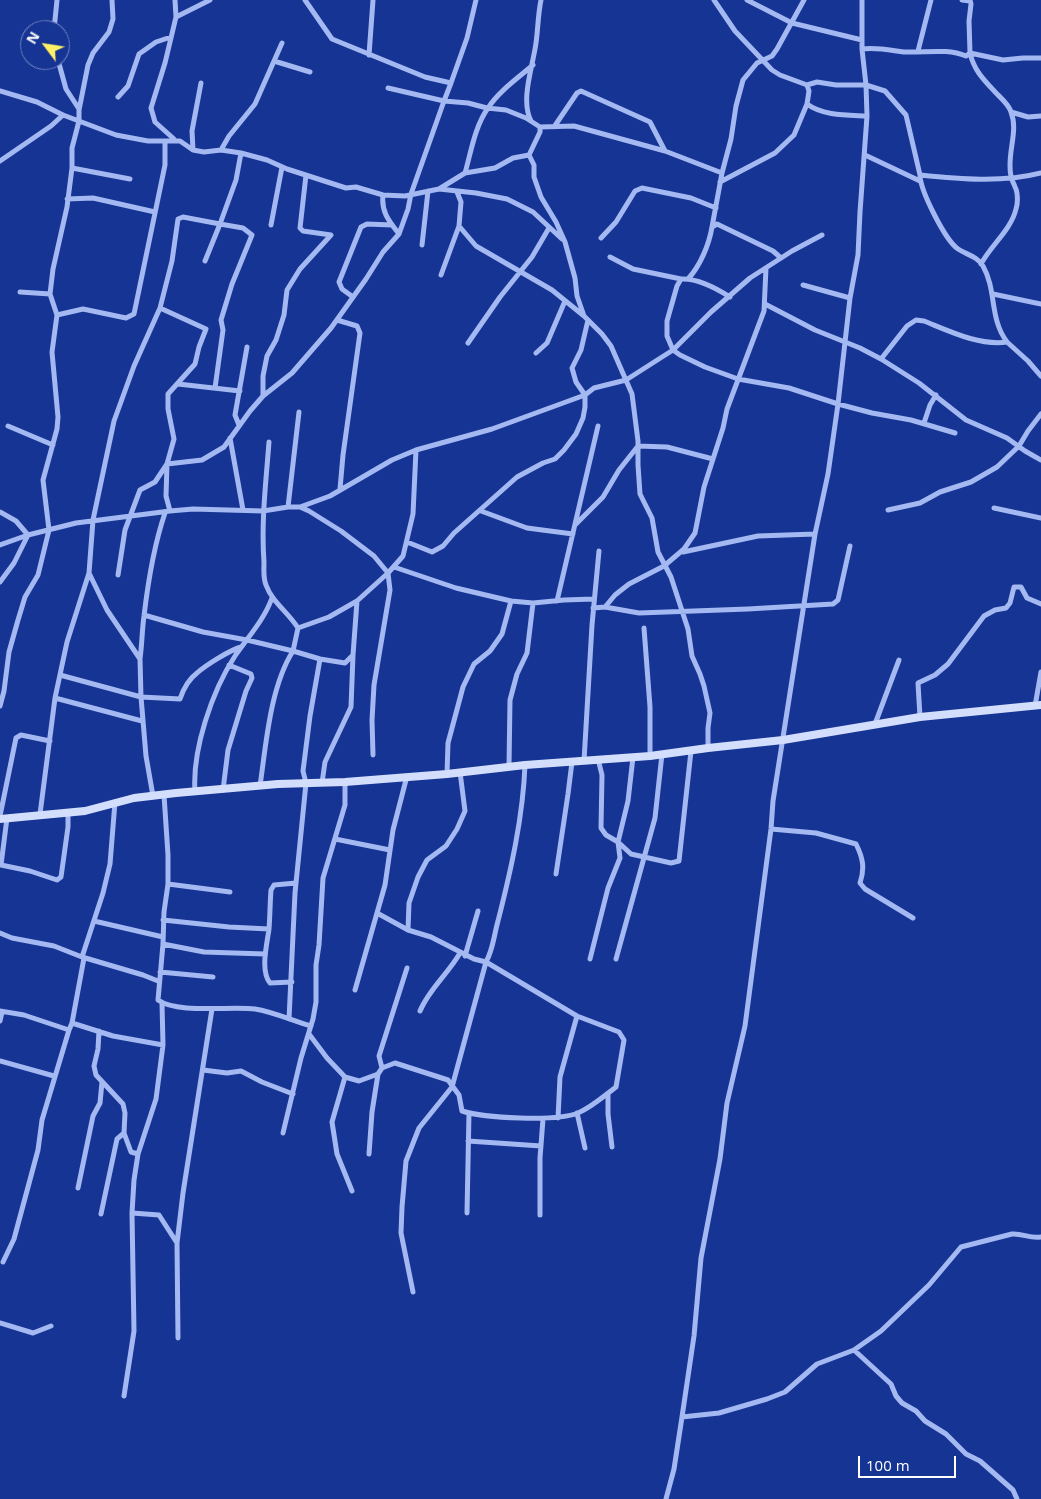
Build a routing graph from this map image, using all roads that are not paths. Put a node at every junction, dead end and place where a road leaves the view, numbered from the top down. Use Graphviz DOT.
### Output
graph roads {
  1 [pos="57,0"];
  2 [pos="112,0"];
  3 [pos="175,0"];
  4 [pos="210,0"];
  5 [pos="305,0"];
  6 [pos="373,0"];
  7 [pos="476,0"];
  8 [pos="541,0"];
  9 [pos="714,0"];
  10 [pos="747,0"];
  11 [pos="804,0"];
  12 [pos="862,0"];
  13 [pos="931,0"];
  14 [pos="962,0"];
  15 [pos="970,0"];
  16 [pos="176,17"];
  17 [pos="55,20"];
  18 [pos="792,23"];
  19 [pos="171,37"];
  20 [pos="862,40"];
  21 [pos="282,42"];
  22 [pos="862,49"];
  23 [pos="918,51"];
  24 [pos="970,53"];
  25 [pos="369,55"];
  26 [pos="1041,58"];
  27 [pos="763,61"];
  28 [pos="274,62"];
  29 [pos="532,65"];
  30 [pos="61,70"];
  31 [pos="310,72"];
  32 [pos="202,83"];
  33 [pos="451,83"];
  34 [pos="807,85"];
  35 [pos="866,85"];
  36 [pos="388,88"];
  37 [pos="0,91"];
  38 [pos="118,97"];
  39 [pos="444,101"];
  40 [pos="807,104"];
  41 [pos="487,108"];
  42 [pos="79,110"];
  43 [pos="1011,112"];
  44 [pos="63,115"];
  45 [pos="867,116"];
  46 [pos="1041,116"];
  47 [pos="79,121"];
  48 [pos="531,121"];
  49 [pos="540,127"];
  50 [pos="554,127"];
  51 [pos="174,140"];
  52 [pos="165,141"];
  53 [pos="193,150"];
  54 [pos="221,150"];
  55 [pos="665,151"];
  56 [pos="241,153"];
  57 [pos="529,154"];
  58 [pos="865,155"];
  59 [pos="0,160"];
  60 [pos="282,167"];
  61 [pos="72,168"];
  62 [pos="465,173"];
  63 [pos="722,173"];
  64 [pos="1041,173"];
  65 [pos="306,175"];
  66 [pos="920,175"];
  67 [pos="1011,178"];
  68 [pos="130,180"];
  69 [pos="920,181"];
  70 [pos="720,182"];
  71 [pos="439,189"];
  72 [pos="428,191"];
  73 [pos="457,192"];
  74 [pos="411,194"];
  75 [pos="383,195"];
  76 [pos="67,200"];
  77 [pos="716,208"];
  78 [pos="155,212"];
  79 [pos="220,224"];
  80 [pos="270,225"];
  81 [pos="392,225"];
  82 [pos="459,226"];
  83 [pos="712,227"];
  84 [pos="550,228"];
  85 [pos="399,234"];
  86 [pos="822,235"];
  87 [pos="602,238"];
  88 [pos="565,242"];
  89 [pos="422,245"];
  90 [pos="610,257"];
  91 [pos="781,258"];
  92 [pos="205,261"];
  93 [pos="981,264"];
  94 [pos="766,268"];
  95 [pos="520,271"];
  96 [pos="441,275"];
  97 [pos="682,279"];
  98 [pos="688,279"];
  99 [pos="803,285"];
  100 [pos="20,292"];
  101 [pos="50,294"];
  102 [pos="993,294"];
  103 [pos="353,297"];
  104 [pos="730,297"];
  105 [pos="850,298"];
  106 [pos="565,301"];
  107 [pos="765,304"];
  108 [pos="1041,304"];
  109 [pos="160,308"];
  110 [pos="57,315"];
  111 [pos="586,318"];
  112 [pos="337,320"];
  113 [pos="1007,342"];
  114 [pos="468,343"];
  115 [pos="844,343"];
  116 [pos="247,347"];
  117 [pos="673,350"];
  118 [pos="536,353"];
  119 [pos="881,359"];
  120 [pos="1041,376"];
  121 [pos="738,379"];
  122 [pos="626,380"];
  123 [pos="178,384"];
  124 [pos="215,388"];
  125 [pos="240,391"];
  126 [pos="584,395"];
  127 [pos="936,395"];
  128 [pos="263,396"];
  129 [pos="838,404"];
  130 [pos="299,412"];
  131 [pos="1041,414"];
  132 [pos="924,423"];
  133 [pos="239,425"];
  134 [pos="8,426"];
  135 [pos="598,426"];
  136 [pos="955,433"];
  137 [pos="230,438"];
  138 [pos="269,442"];
  139 [pos="53,445"];
  140 [pos="638,446"];
  141 [pos="1019,446"];
  142 [pos="416,450"];
  143 [pos="713,459"];
  144 [pos="1041,460"];
  145 [pos="167,464"];
  146 [pos="340,489"];
  147 [pos="288,507"];
  148 [pos="300,507"];
  149 [pos="994,508"];
  150 [pos="243,510"];
  151 [pos="888,510"];
  152 [pos="263,511"];
  153 [pos="481,511"];
  154 [pos="0,512"];
  155 [pos="167,512"];
  156 [pos="131,516"];
  157 [pos="1041,518"];
  158 [pos="93,520"];
  159 [pos="575,525"];
  160 [pos="49,530"];
  161 [pos="573,534"];
  162 [pos="815,534"];
  163 [pos="28,535"];
  164 [pos="407,542"];
  165 [pos="0,544"];
  166 [pos="850,546"];
  167 [pos="599,551"];
  168 [pos="680,552"];
  169 [pos="664,566"];
  170 [pos="394,567"];
  171 [pos="89,573"];
  172 [pos="388,573"];
  173 [pos="118,575"];
  174 [pos="0,582"];
  175 [pos="272,598"];
  176 [pos="594,600"];
  177 [pos="357,601"];
  178 [pos="511,601"];
  179 [pos="556,601"];
  180 [pos="533,603"];
  181 [pos="1041,604"];
  182 [pos="805,605"];
  183 [pos="605,607"];
  184 [pos="593,608"];
  185 [pos="681,612"];
  186 [pos="144,615"];
  187 [pos="298,628"];
  188 [pos="644,628"];
  189 [pos="247,640"];
  190 [pos="240,648"];
  191 [pos="293,651"];
  192 [pos="353,655"];
  193 [pos="140,659"];
  194 [pos="320,659"];
  195 [pos="899,660"];
  196 [pos="229,665"];
  197 [pos="1041,672"];
  198 [pos="60,675"];
  199 [pos="141,697"];
  200 [pos="55,698"];
  201 [pos="1038,705"];
  202 [pos="0,706"];
  203 [pos="920,717"];
  204 [pos="142,721"];
  205 [pos="875,724"];
  206 [pos="783,740"];
  207 [pos="50,741"];
  208 [pos="708,748"];
  209 [pos="691,751"];
  210 [pos="373,754"];
  211 [pos="662,754"];
  212 [pos="650,756"];
  213 [pos="633,757"];
  214 [pos="598,759"];
  215 [pos="584,761"];
  216 [pos="572,762"];
  217 [pos="525,765"];
  218 [pos="509,766"];
  219 [pos="460,772"];
  220 [pos="447,774"];
  221 [pos="407,776"];
  222 [pos="344,782"];
  223 [pos="322,783"];
  224 [pos="306,784"];
  225 [pos="260,786"];
  226 [pos="224,790"];
  227 [pos="195,792"];
  228 [pos="164,795"];
  229 [pos="153,796"];
  230 [pos="115,802"];
  231 [pos="68,813"];
  232 [pos="40,814"];
  233 [pos="2,818"];
  234 [pos="771,829"];
  235 [pos="336,839"];
  236 [pos="618,842"];
  237 [pos="390,850"];
  238 [pos="643,857"];
  239 [pos="1,865"];
  240 [pos="0,873"];
  241 [pos="556,874"];
  242 [pos="296,883"];
  243 [pos="168,884"];
  244 [pos="230,892"];
  245 [pos="478,911"];
  246 [pos="377,913"];
  247 [pos="914,918"];
  248 [pos="164,920"];
  249 [pos="94,921"];
  250 [pos="269,929"];
  251 [pos="408,930"];
  252 [pos="0,933"];
  253 [pos="163,937"];
  254 [pos="163,944"];
  255 [pos="265,954"];
  256 [pos="462,954"];
  257 [pos="83,958"];
  258 [pos="590,959"];
  259 [pos="616,959"];
  260 [pos="486,962"];
  261 [pos="408,968"];
  262 [pos="160,972"];
  263 [pos="213,977"];
  264 [pos="158,981"];
  265 [pos="292,982"];
  266 [pos="355,990"];
  267 [pos="162,1003"];
  268 [pos="212,1009"];
  269 [pos="1,1011"];
  270 [pos="420,1011"];
  271 [pos="577,1016"];
  272 [pos="289,1020"];
  273 [pos="0,1021"];
  274 [pos="72,1023"];
  275 [pos="311,1026"];
  276 [pos="69,1030"];
  277 [pos="99,1031"];
  278 [pos="309,1034"];
  279 [pos="163,1044"];
  280 [pos="0,1061"];
  281 [pos="382,1068"];
  282 [pos="203,1070"];
  283 [pos="378,1074"];
  284 [pos="54,1076"];
  285 [pos="345,1077"];
  286 [pos="102,1082"];
  287 [pos="452,1086"];
  288 [pos="608,1093"];
  289 [pos="293,1094"];
  290 [pos="469,1113"];
  291 [pos="577,1113"];
  292 [pos="543,1118"];
  293 [pos="558,1118"];
  294 [pos="283,1132"];
  295 [pos="124,1133"];
  296 [pos="468,1142"];
  297 [pos="541,1146"];
  298 [pos="612,1147"];
  299 [pos="585,1148"];
  300 [pos="138,1154"];
  301 [pos="369,1154"];
  302 [pos="78,1188"];
  303 [pos="352,1191"];
  304 [pos="466,1212"];
  305 [pos="132,1213"];
  306 [pos="101,1214"];
  307 [pos="540,1215"];
  308 [pos="1041,1237"];
  309 [pos="177,1244"];
  310 [pos="3,1262"];
  311 [pos="413,1292"];
  312 [pos="0,1322"];
  313 [pos="51,1326"];
  314 [pos="178,1338"];
  315 [pos="854,1350"];
  316 [pos="124,1396"];
  317 [pos="682,1417"];
  318 [pos="666,1499"];
  319 [pos="1017,1499"];
  1 -- 17 [label="street"];
  2 -- 42 [label="street"];
  3 -- 16 [label="street"];
  4 -- 16 [label="street"];
  5 -- 25 [label="street"];
  6 -- 25 [label="street"];
  7 -- 33 [label="street"];
  8 -- 29 [label="street"];
  9 -- 27 [label="street"];
  10 -- 18 [label="street"];
  11 -- 18 [label="street"];
  12 -- 20 [label="street"];
  13 -- 23 [label="street"];
  14 -- 15 [label="street"];
  15 -- 24 [label="street"];
  16 -- 19 [label="street"];
  18 -- 20 [label="street"];
  18 -- 27 [label="street"];
  19 -- 38 [label="street"];
  19 -- 51 [label="street"];
  20 -- 22 [label="street"];
  21 -- 28 [label="street"];
  22 -- 23 [label="street"];
  22 -- 35 [label="street"];
  23 -- 24 [label="street"];
  24 -- 26 [label="street"];
  24 -- 43 [label="street"];
  25 -- 33 [label="street"];
  27 -- 34 [label="street"];
  27 -- 63 [label="street"];
  28 -- 31 [label="street"];
  28 -- 54 [label="street"];
  29 -- 41 [label="street"];
  29 -- 48 [label="street"];
  30 -- 42 [label="street"];
  32 -- 53 [label="street"];
  33 -- 39 [label="street"];
  34 -- 35 [label="street"];
  34 -- 40 [label="street"];
  35 -- 45 [label="street"];
  35 -- 66 [label="street"];
  36 -- 39 [label="street"];
  37 -- 44 [label="street"];
  39 -- 41 [label="street"];
  39 -- 74 [label="street"];
  40 -- 45 [label="street"];
  40 -- 70 [label="street"];
  41 -- 48 [label="street"];
  41 -- 62 [label="street"];
  42 -- 47 [label="street"];
  43 -- 46 [label="street"];
  43 -- 67 [label="street"];
  44 -- 47 [label="street"];
  44 -- 59 [label="street"];
  45 -- 58 [label="street"];
  47 -- 52 [label="street"];
  47 -- 61 [label="street"];
  48 -- 49 [label="street"];
  49 -- 50 [label="street"];
  49 -- 57 [label="street"];
  50 -- 55 [label="street"];
  50 -- 55 [label="street"];
  51 -- 52 [label="street"];
  51 -- 53 [label="street"];
  52 -- 78 [label="street"];
  53 -- 54 [label="street"];
  54 -- 56 [label="street"];
  55 -- 63 [label="street"];
  56 -- 60 [label="street"];
  56 -- 79 [label="street"];
  57 -- 62 [label="street"];
  57 -- 88 [label="street"];
  58 -- 69 [label="street"];
  58 -- 105 [label="street"];
  60 -- 65 [label="street"];
  60 -- 80 [label="street"];
  61 -- 68 [label="street"];
  61 -- 76 [label="street"];
  62 -- 71 [label="street"];
  63 -- 70 [label="street"];
  64 -- 67 [label="street"];
  65 -- 75 [label="street"];
  65 -- 128 [label="street"];
  66 -- 67 [label="street"];
  66 -- 69 [label="street"];
  67 -- 93 [label="street"];
  69 -- 93 [label="street"];
  70 -- 77 [label="street"];
  71 -- 72 [label="street"];
  71 -- 73 [label="street"];
  72 -- 74 [label="street"];
  72 -- 89 [label="street"];
  73 -- 82 [label="street"];
  73 -- 84 [label="street"];
  74 -- 75 [label="street"];
  74 -- 85 [label="street"];
  75 -- 81 [label="street"];
  76 -- 78 [label="street"];
  76 -- 101 [label="street"];
  77 -- 83 [label="street"];
  77 -- 87 [label="street"];
  78 -- 110 [label="street"];
  79 -- 92 [label="street"];
  79 -- 109 [label="street"];
  79 -- 124 [label="street"];
  81 -- 85 [label="street"];
  81 -- 103 [label="street"];
  82 -- 95 [label="street"];
  82 -- 96 [label="street"];
  83 -- 91 [label="street"];
  83 -- 98 [label="street"];
  84 -- 88 [label="street"];
  84 -- 95 [label="street"];
  85 -- 103 [label="street"];
  86 -- 91 [label="street"];
  88 -- 111 [label="street"];
  90 -- 97 [label="street"];
  91 -- 94 [label="street"];
  93 -- 102 [label="street"];
  94 -- 104 [label="street"];
  94 -- 107 [label="street"];
  95 -- 106 [label="street"];
  95 -- 114 [label="street"];
  97 -- 98 [label="street"];
  97 -- 117 [label="street"];
  98 -- 104 [label="street"];
  99 -- 105 [label="street"];
  100 -- 101 [label="street"];
  101 -- 110 [label="street"];
  102 -- 108 [label="street"];
  102 -- 113 [label="street"];
  103 -- 112 [label="street"];
  104 -- 117 [label="street"];
  105 -- 115 [label="street"];
  106 -- 111 [label="street"];
  106 -- 118 [label="street"];
  107 -- 115 [label="street"];
  107 -- 121 [label="street"];
  109 -- 123 [label="street"];
  109 -- 158 [label="street"];
  110 -- 139 [label="street"];
  111 -- 122 [label="street"];
  111 -- 126 [label="street"];
  112 -- 128 [label="street"];
  112 -- 146 [label="street"];
  113 -- 119 [label="street"];
  113 -- 120 [label="street"];
  115 -- 119 [label="street"];
  115 -- 129 [label="street"];
  116 -- 125 [label="street"];
  117 -- 121 [label="street"];
  117 -- 122 [label="street"];
  119 -- 127 [label="street"];
  121 -- 129 [label="street"];
  121 -- 143 [label="street"];
  122 -- 126 [label="street"];
  122 -- 140 [label="street"];
  123 -- 124 [label="street"];
  123 -- 145 [label="street"];
  124 -- 125 [label="street"];
  125 -- 133 [label="street"];
  126 -- 142 [label="street"];
  126 -- 153 [label="street"];
  127 -- 132 [label="street"];
  127 -- 141 [label="street"];
  128 -- 133 [label="street"];
  129 -- 132 [label="street"];
  129 -- 162 [label="street"];
  130 -- 147 [label="street"];
  131 -- 141 [label="street"];
  132 -- 136 [label="street"];
  133 -- 137 [label="street"];
  134 -- 139 [label="street"];
  135 -- 159 [label="street"];
  137 -- 145 [label="street"];
  137 -- 150 [label="street"];
  138 -- 152 [label="street"];
  139 -- 160 [label="street"];
  140 -- 143 [label="street"];
  140 -- 159 [label="street"];
  140 -- 169 [label="street"];
  141 -- 144 [label="street"];
  141 -- 151 [label="street"];
  142 -- 146 [label="street"];
  142 -- 164 [label="street"];
  143 -- 168 [label="street"];
  145 -- 155 [label="street"];
  145 -- 156 [label="street"];
  146 -- 148 [label="street"];
  147 -- 148 [label="street"];
  147 -- 152 [label="street"];
  148 -- 172 [label="street"];
  149 -- 157 [label="street"];
  150 -- 152 [label="street"];
  150 -- 155 [label="street"];
  152 -- 175 [label="street"];
  153 -- 161 [label="street"];
  153 -- 164 [label="street"];
  154 -- 163 [label="street"];
  155 -- 156 [label="street"];
  155 -- 186 [label="street"];
  156 -- 158 [label="street"];
  156 -- 173 [label="street"];
  158 -- 160 [label="street"];
  158 -- 171 [label="street"];
  159 -- 161 [label="street"];
  160 -- 163 [label="street"];
  160 -- 202 [label="street"];
  161 -- 179 [label="street"];
  162 -- 168 [label="street"];
  162 -- 182 [label="street"];
  163 -- 165 [label="street"];
  163 -- 174 [label="street"];
  164 -- 170 [label="street"];
  166 -- 182 [label="street"];
  167 -- 176 [label="street"];
  168 -- 169 [label="street"];
  169 -- 183 [label="street"];
  169 -- 185 [label="street"];
  170 -- 172 [label="street"];
  170 -- 178 [label="street"];
  171 -- 193 [label="street"];
  171 -- 198 [label="street"];
  172 -- 177 [label="street"];
  172 -- 210 [label="street"];
  175 -- 187 [label="street"];
  175 -- 189 [label="street"];
  176 -- 179 [label="street"];
  176 -- 184 [label="street"];
  177 -- 187 [label="street"];
  177 -- 192 [label="street"];
  178 -- 180 [label="street"];
  178 -- 220 [label="street"];
  179 -- 180 [label="street"];
  180 -- 218 [label="street"];
  181 -- 203 [label="street"];
  182 -- 185 [label="street"];
  182 -- 206 [label="street"];
  183 -- 184 [label="street"];
  183 -- 185 [label="street"];
  184 -- 215 [label="street"];
  185 -- 208 [label="street"];
  186 -- 189 [label="street"];
  186 -- 193 [label="street"];
  187 -- 191 [label="street"];
  188 -- 212 [label="street"];
  189 -- 190 [label="street"];
  189 -- 191 [label="street"];
  190 -- 196 [label="street"];
  190 -- 199 [label="street"];
  191 -- 194 [label="street"];
  191 -- 225 [label="street"];
  192 -- 194 [label="street"];
  192 -- 223 [label="street"];
  193 -- 199 [label="street"];
  194 -- 224 [label="street"];
  195 -- 205 [label="street"];
  196 -- 226 [label="street"];
  196 -- 227 [label="street"];
  197 -- 201 [label="street"];
  198 -- 199 [label="street"];
  198 -- 200 [label="street"];
  199 -- 204 [label="street"];
  200 -- 204 [label="street"];
  200 -- 207 [label="street"];
  201 -- 203 [label="street"];
  203 -- 205 [label="street"];
  204 -- 229 [label="street"];
  205 -- 206 [label="street"];
  206 -- 208 [label="street"];
  206 -- 234 [label="street"];
  207 -- 232 [label="street"];
  207 -- 233 [label="street"];
  208 -- 209 [label="street"];
  209 -- 211 [label="street"];
  209 -- 238 [label="street"];
  211 -- 212 [label="street"];
  211 -- 238 [label="street"];
  212 -- 213 [label="street"];
  213 -- 214 [label="street"];
  213 -- 236 [label="street"];
  214 -- 215 [label="street"];
  214 -- 236 [label="street"];
  215 -- 216 [label="street"];
  216 -- 217 [label="street"];
  216 -- 241 [label="street"];
  217 -- 218 [label="street"];
  217 -- 260 [label="street"];
  218 -- 219 [label="street"];
  219 -- 220 [label="street"];
  219 -- 251 [label="street"];
  220 -- 221 [label="street"];
  221 -- 222 [label="street"];
  221 -- 237 [label="street"];
  222 -- 223 [label="street"];
  222 -- 235 [label="street"];
  223 -- 224 [label="street"];
  224 -- 225 [label="street"];
  224 -- 242 [label="street"];
  225 -- 226 [label="street"];
  226 -- 227 [label="street"];
  227 -- 228 [label="street"];
  228 -- 229 [label="street"];
  228 -- 243 [label="street"];
  229 -- 230 [label="street"];
  230 -- 231 [label="street"];
  230 -- 249 [label="street"];
  231 -- 232 [label="street"];
  231 -- 239 [label="street"];
  232 -- 233 [label="street"];
  233 -- 239 [label="street"];
  234 -- 247 [label="street"];
  234 -- 317 [label="street"];
  235 -- 237 [label="street"];
  235 -- 275 [label="street"];
  236 -- 238 [label="street"];
  236 -- 258 [label="street"];
  237 -- 246 [label="street"];
  238 -- 259 [label="street"];
  239 -- 240 [label="street"];
  242 -- 250 [label="street"];
  242 -- 265 [label="street"];
  243 -- 244 [label="street"];
  243 -- 248 [label="street"];
  245 -- 256 [label="street"];
  246 -- 251 [label="street"];
  246 -- 266 [label="street"];
  248 -- 250 [label="street"];
  248 -- 253 [label="street"];
  249 -- 253 [label="street"];
  249 -- 257 [label="street"];
  250 -- 255 [label="street"];
  251 -- 256 [label="street"];
  252 -- 257 [label="street"];
  253 -- 254 [label="street"];
  254 -- 255 [label="street"];
  254 -- 262 [label="street"];
  255 -- 265 [label="street"];
  256 -- 260 [label="street"];
  256 -- 270 [label="street"];
  257 -- 264 [label="street"];
  257 -- 274 [label="street"];
  260 -- 271 [label="street"];
  260 -- 287 [label="street"];
  261 -- 281 [label="street"];
  262 -- 263 [label="street"];
  262 -- 264 [label="street"];
  264 -- 267 [label="street"];
  265 -- 272 [label="street"];
  267 -- 268 [label="street"];
  267 -- 279 [label="street"];
  268 -- 272 [label="street"];
  268 -- 282 [label="street"];
  269 -- 273 [label="street"];
  269 -- 276 [label="street"];
  271 -- 288 [label="street"];
  271 -- 293 [label="street"];
  272 -- 275 [label="street"];
  274 -- 276 [label="street"];
  274 -- 277 [label="street"];
  275 -- 278 [label="street"];
  276 -- 284 [label="street"];
  277 -- 279 [label="street"];
  277 -- 286 [label="street"];
  278 -- 285 [label="street"];
  278 -- 289 [label="street"];
  279 -- 300 [label="street"];
  280 -- 284 [label="street"];
  281 -- 283 [label="street"];
  281 -- 287 [label="street"];
  282 -- 289 [label="street"];
  282 -- 309 [label="street"];
  283 -- 285 [label="street"];
  283 -- 301 [label="street"];
  284 -- 310 [label="street"];
  285 -- 303 [label="street"];
  286 -- 295 [label="street"];
  286 -- 302 [label="street"];
  287 -- 290 [label="street"];
  287 -- 311 [label="street"];
  288 -- 291 [label="street"];
  288 -- 298 [label="street"];
  289 -- 294 [label="street"];
  290 -- 292 [label="street"];
  290 -- 296 [label="street"];
  291 -- 293 [label="street"];
  291 -- 299 [label="street"];
  292 -- 293 [label="street"];
  292 -- 297 [label="street"];
  295 -- 300 [label="street"];
  295 -- 306 [label="street"];
  296 -- 297 [label="street"];
  296 -- 304 [label="street"];
  297 -- 307 [label="street"];
  300 -- 305 [label="street"];
  305 -- 309 [label="street"];
  305 -- 316 [label="street"];
  308 -- 315 [label="street"];
  309 -- 314 [label="street"];
  312 -- 313 [label="street"];
  315 -- 317 [label="street"];
  315 -- 319 [label="street"];
  317 -- 318 [label="street"];
}
